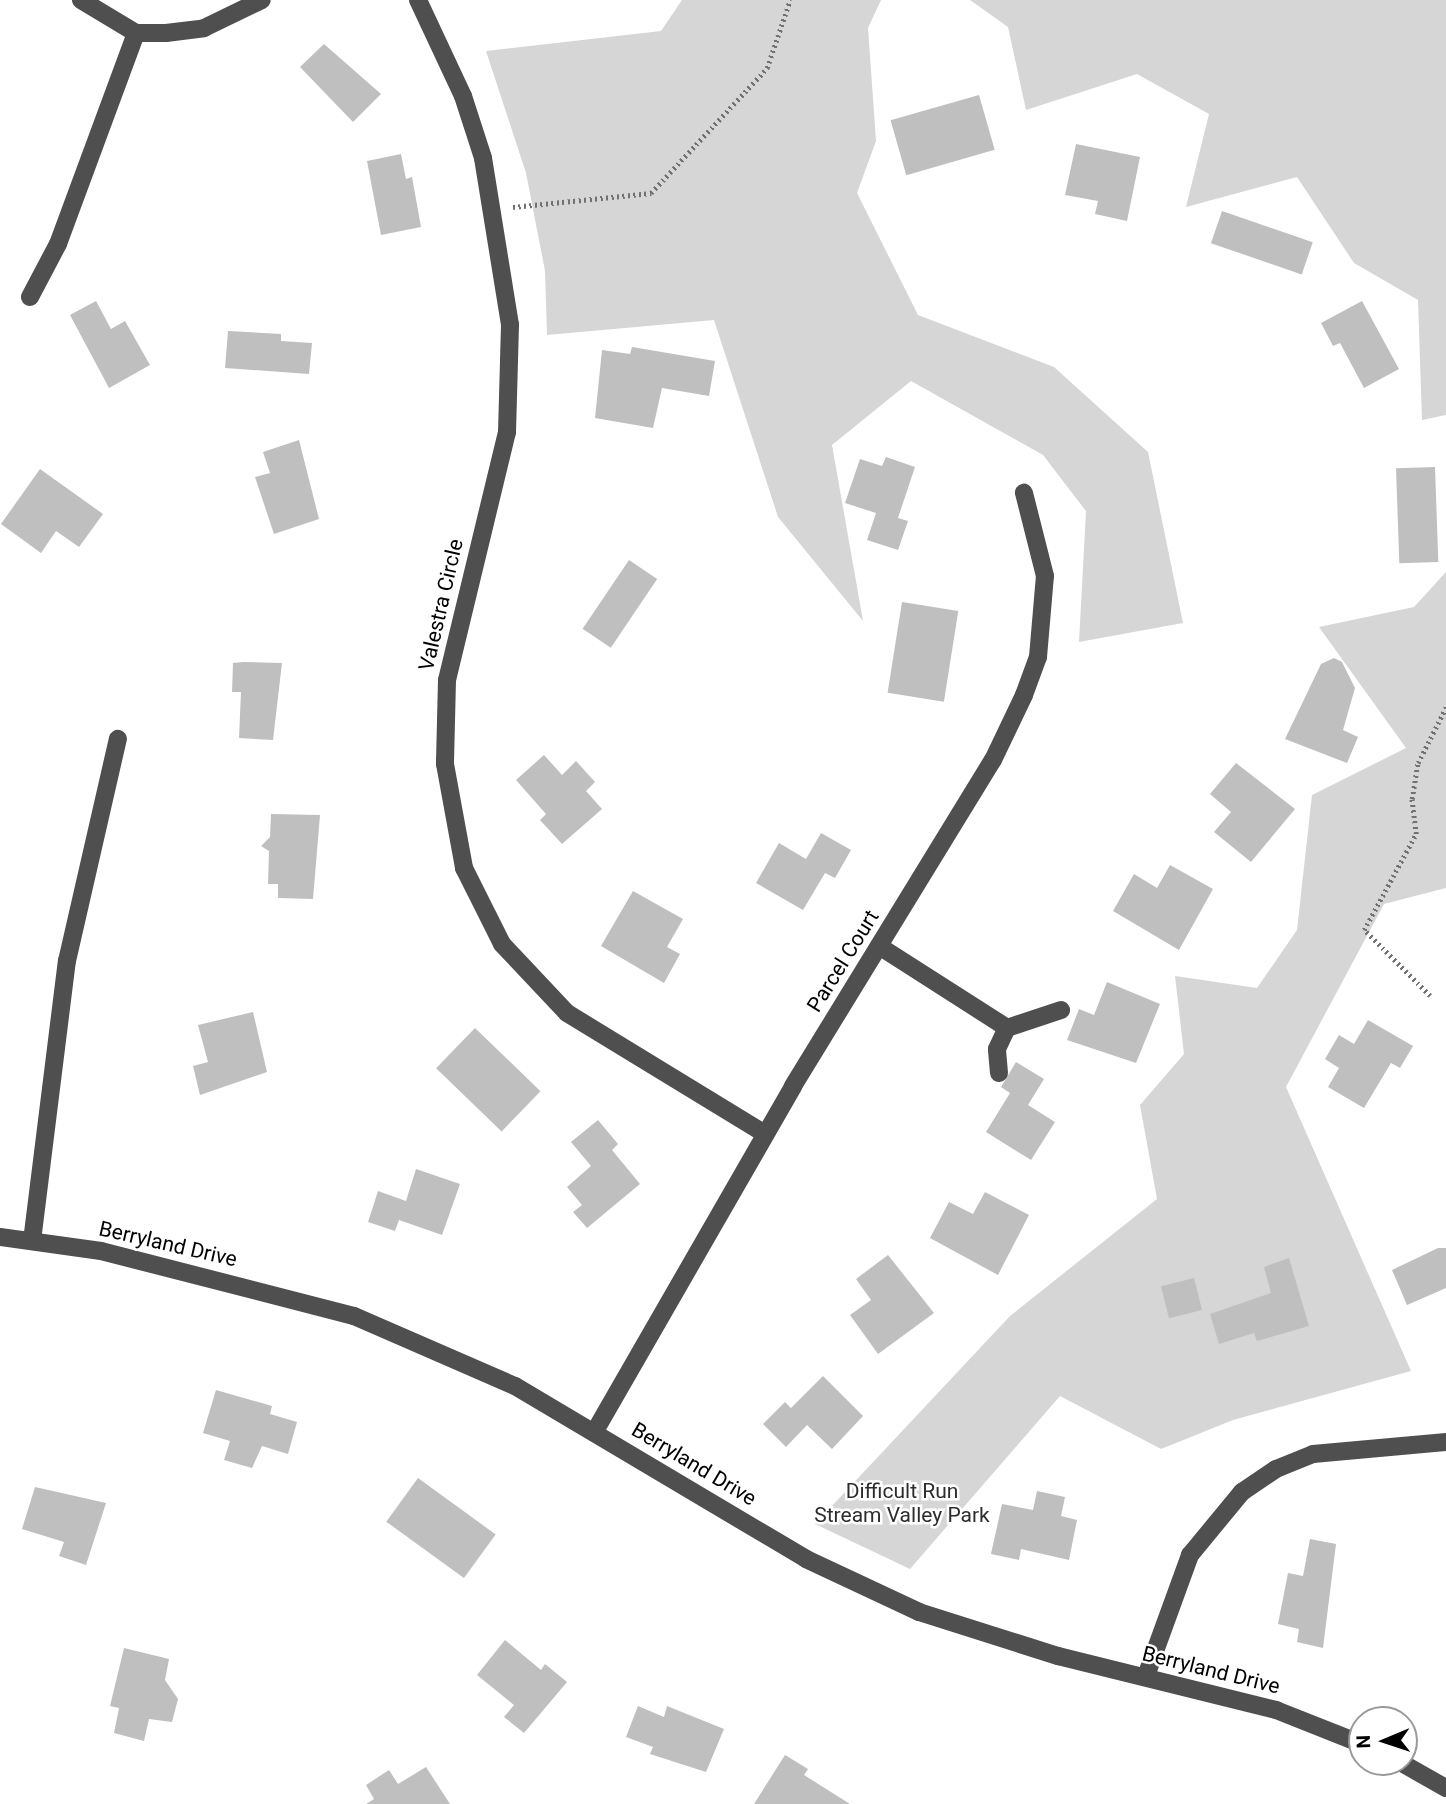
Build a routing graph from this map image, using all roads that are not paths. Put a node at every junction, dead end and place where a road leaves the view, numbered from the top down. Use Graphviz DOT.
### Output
graph roads {
  1 [pos="80,0"];
  2 [pos="262,0"];
  3 [pos="418,0"];
  4 [pos="136,33"];
  5 [pos="30,297"];
  6 [pos="1024,493"];
  7 [pos="118,738"];
  8 [pos="879,946"];
  9 [pos="1061,1010"];
  10 [pos="1007,1028"];
  11 [pos="999,1073"];
  12 [pos="765,1134"];
  13 [pos="0,1237"];
  14 [pos="32,1241"];
  15 [pos="595,1431"];
  16 [pos="1446,1442"];
  17 [pos="1146,1676"];
  18 [pos="1348,1738"];
  19 [pos="1418,1772"];
  20 [pos="1446,1788"];
  1 -- 4 [label="street"];
  2 -- 4 [label="street"];
  3 -- 12 [label="street, Valestra Circle"];
  4 -- 5 [label="street"];
  6 -- 8 [label="street, Parcel Court"];
  7 -- 14 [label="street"];
  8 -- 10 [label="street"];
  8 -- 12 [label="street, Parcel Court"];
  9 -- 10 [label="street"];
  10 -- 11 [label="street"];
  12 -- 15 [label="street, Parcel Court"];
  13 -- 14 [label="street, Berryland Drive"];
  14 -- 15 [label="street, Berryland Drive"];
  15 -- 17 [label="street, Berryland Drive"];
  16 -- 17 [label="street"];
  17 -- 18 [label="street, Berryland Drive"];
  19 -- 20 [label="street"];
}
